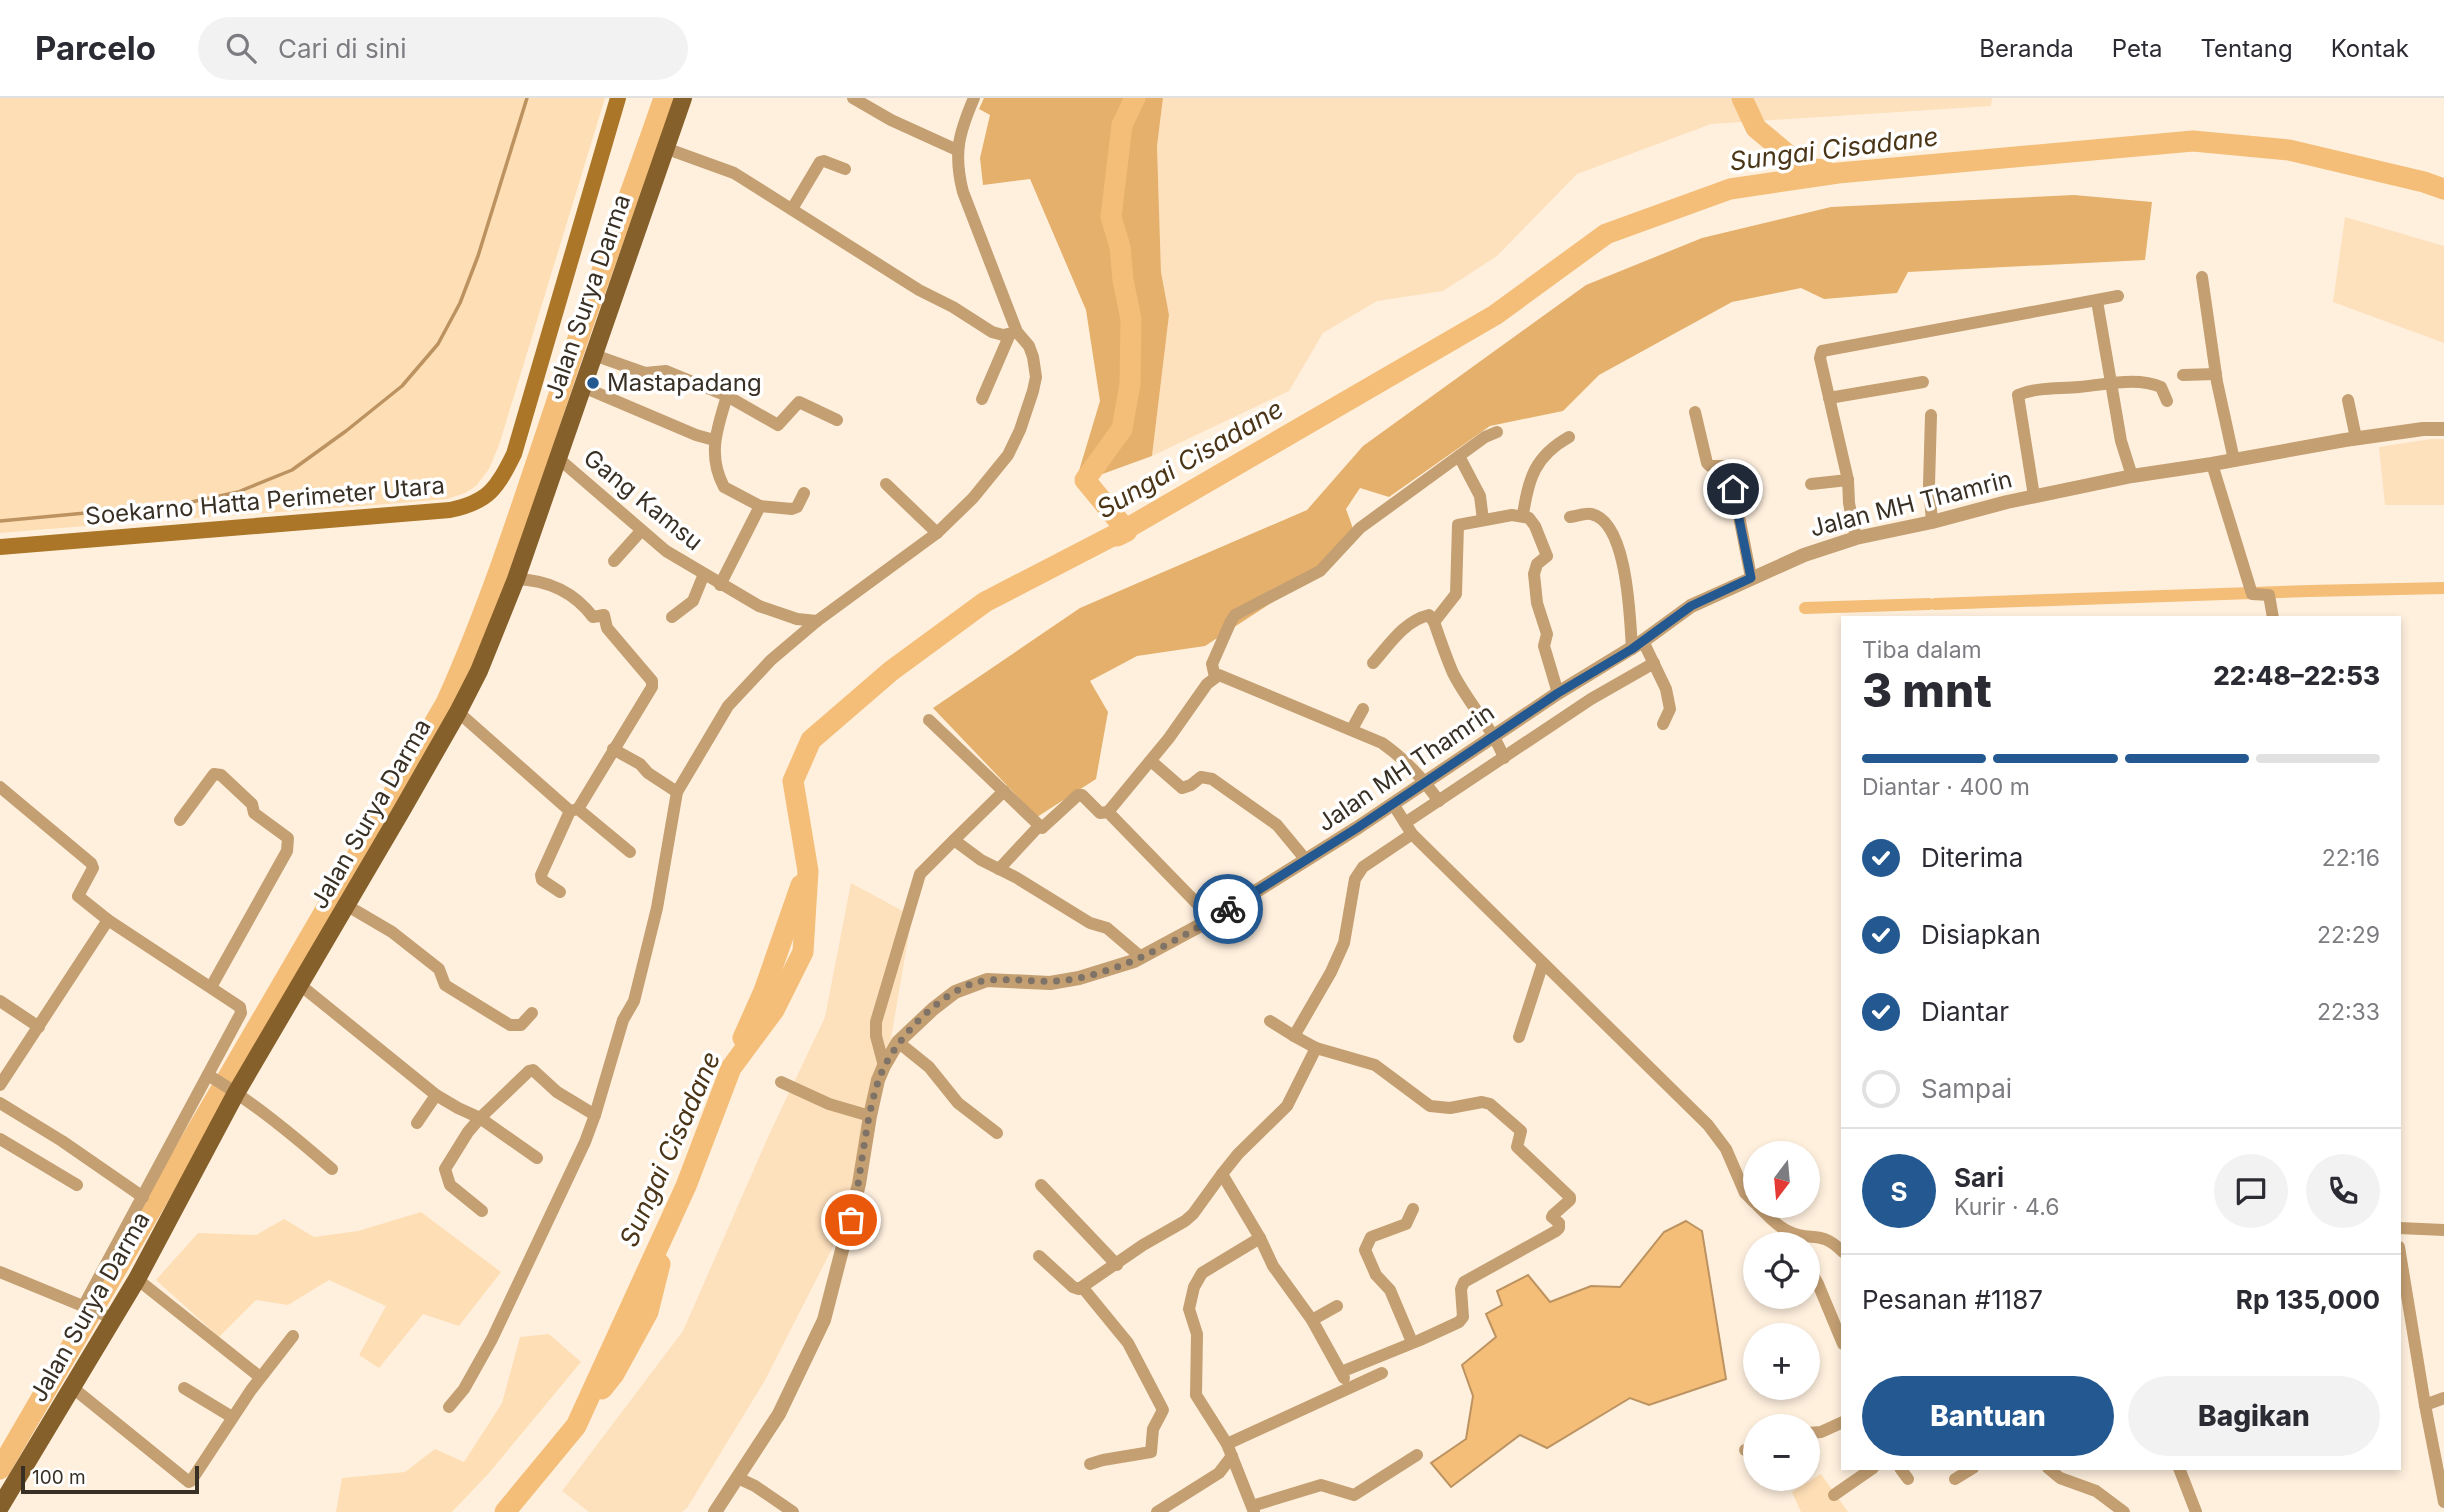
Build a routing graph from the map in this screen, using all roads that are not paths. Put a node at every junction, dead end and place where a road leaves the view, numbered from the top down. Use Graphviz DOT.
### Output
graph roads {
  1 [pos="618,98"];
  2 [pos="683,98"];
  3 [pos="853,98"];
  4 [pos="974,98"];
  5 [pos="665,148"];
  6 [pos="957,150"];
  7 [pos="845,169"];
  8 [pos="792,209"];
  9 [pos="2202,277"];
  10 [pos="2118,296"];
  11 [pos="2097,301"];
  12 [pos="1014,333"];
  13 [pos="594,355"];
  14 [pos="2216,374"];
  15 [pos="2183,375"];
  16 [pos="1923,382"];
  17 [pos="2110,382"];
  18 [pos="583,387"];
  19 [pos="727,396"];
  20 [pos="1829,398"];
  21 [pos="982,399"];
  22 [pos="2348,400"];
  23 [pos="2168,401"];
  24 [pos="1695,412"];
  25 [pos="1931,415"];
  26 [pos="837,420"];
  27 [pos="2444,429"];
  28 [pos="1497,432"];
  29 [pos="1569,437"];
  30 [pos="2356,438"];
  31 [pos="714,440"];
  32 [pos="1459,456"];
  33 [pos="558,458"];
  34 [pos="2234,460"];
  35 [pos="2212,464"];
  36 [pos="2132,476"];
  37 [pos="1848,480"];
  38 [pos="886,484"];
  39 [pos="1811,484"];
  40 [pos="804,493"];
  41 [pos="2035,496"];
  42 [pos="760,506"];
  43 [pos="1523,515"];
  44 [pos="1570,517"];
  45 [pos="1483,520"];
  46 [pos="1932,522"];
  47 [pos="641,531"];
  48 [pos="937,533"];
  49 [pos="1856,538"];
  50 [pos="0,547"];
  51 [pos="614,561"];
  52 [pos="704,574"];
  53 [pos="1751,578"];
  54 [pos="516,579"];
  55 [pos="720,585"];
  56 [pos="2273,616"];
  57 [pos="672,617"];
  58 [pos="817,621"];
  59 [pos="1434,622"];
  60 [pos="1645,651"];
  61 [pos="1373,663"];
  62 [pos="1214,677"];
  63 [pos="1558,693"];
  64 [pos="1363,709"];
  65 [pos="458,712"];
  66 [pos="929,720"];
  67 [pos="1663,724"];
  68 [pos="1352,729"];
  69 [pos="1500,747"];
  70 [pos="613,749"];
  71 [pos="1151,761"];
  72 [pos="0,787"];
  73 [pos="1433,791"];
  74 [pos="677,792"];
  75 [pos="1004,792"];
  76 [pos="574,810"];
  77 [pos="1108,812"];
  78 [pos="1402,819"];
  79 [pos="180,820"];
  80 [pos="1039,826"];
  81 [pos="954,839"];
  82 [pos="630,852"];
  83 [pos="1306,860"];
  84 [pos="999,869"];
  85 [pos="560,892"];
  86 [pos="346,905"];
  87 [pos="1212,919"];
  88 [pos="108,920"];
  89 [pos="1141,957"];
  90 [pos="1543,963"];
  91 [pos="299,984"];
  92 [pos="211,987"];
  93 [pos="0,1000"];
  94 [pos="532,1013"];
  95 [pos="1270,1021"];
  96 [pos="40,1027"];
  97 [pos="1294,1036"];
  98 [pos="1519,1037"];
  99 [pos="898,1042"];
  100 [pos="1316,1048"];
  101 [pos="884,1066"];
  102 [pos="212,1078"];
  103 [pos="781,1082"];
  104 [pos="0,1085"];
  105 [pos="233,1091"];
  106 [pos="436,1095"];
  107 [pos="0,1104"];
  108 [pos="595,1115"];
  109 [pos="870,1116"];
  110 [pos="480,1118"];
  111 [pos="417,1123"];
  112 [pos="998,1133"];
  113 [pos="0,1139"];
  114 [pos="537,1158"];
  115 [pos="332,1169"];
  116 [pos="1222,1174"];
  117 [pos="77,1185"];
  118 [pos="1041,1185"];
  119 [pos="1743,1188"];
  120 [pos="143,1197"];
  121 [pos="1413,1209"];
  122 [pos="482,1210"];
  123 [pos="1773,1218"];
  124 [pos="2401,1228"];
  125 [pos="2444,1230"];
  126 [pos="1789,1232"];
  127 [pos="1820,1236"];
  128 [pos="1260,1238"];
  129 [pos="1841,1250"];
  130 [pos="1039,1256"];
  131 [pos="2401,1259"];
  132 [pos="1117,1265"];
  133 [pos="0,1272"];
  134 [pos="137,1279"];
  135 [pos="1083,1287"];
  136 [pos="1820,1289"];
  137 [pos="86,1305"];
  138 [pos="1337,1306"];
  139 [pos="109,1316"];
  140 [pos="1312,1320"];
  141 [pos="293,1336"];
  142 [pos="1841,1338"];
  143 [pos="1412,1342"];
  144 [pos="1341,1372"];
  145 [pos="1382,1373"];
  146 [pos="260,1377"];
  147 [pos="73,1388"];
  148 [pos="184,1388"];
  149 [pos="1349,1388"];
  150 [pos="2444,1398"];
  151 [pos="2425,1405"];
  152 [pos="449,1407"];
  153 [pos="233,1417"];
  154 [pos="1841,1423"];
  155 [pos="1820,1432"];
  156 [pos="1230,1450"];
  157 [pos="1418,1455"];
  158 [pos="1090,1464"];
  159 [pos="1870,1470"];
  160 [pos="1970,1470"];
  161 [pos="2050,1470"];
  162 [pos="2180,1470"];
  163 [pos="738,1478"];
  164 [pos="1955,1479"];
  165 [pos="1834,1495"];
  166 [pos="2444,1502"];
  167 [pos="5,1508"];
  168 [pos="1253,1509"];
  169 [pos="715,1512"];
  170 [pos="793,1512"];
  171 [pos="1157,1512"];
  172 [pos="2124,1512"];
  173 [pos="2196,1512"];
  1 -- 50 [label="main road, Soekarno Hatta Perimeter Utara"];
  2 -- 5 [label="main road, Jalan Surya Darma"];
  3 -- 6 [label="street"];
  4 -- 6 [label="street"];
  5 -- 8 [label="street"];
  5 -- 13 [label="main road, Jalan Surya Darma"];
  6 -- 12 [label="street"];
  7 -- 8 [label="street"];
  8 -- 12 [label="street"];
  9 -- 14 [label="street"];
  10 -- 11 [label="street"];
  11 -- 17 [label="street"];
  11 -- 20 [label="street"];
  12 -- 21 [label="street"];
  12 -- 48 [label="street"];
  13 -- 18 [label="main road, Jalan Surya Darma"];
  13 -- 19 [label="street"];
  14 -- 15 [label="street"];
  14 -- 34 [label="street"];
  16 -- 20 [label="street"];
  17 -- 23 [label="street"];
  17 -- 36 [label="street"];
  17 -- 41 [label="street"];
  18 -- 31 [label="street"];
  18 -- 33 [label="main road, Jalan Surya Darma"];
  19 -- 26 [label="street"];
  19 -- 31 [label="street"];
  20 -- 37 [label="street"];
  22 -- 30 [label="street"];
  24 -- 53 [label="street"];
  25 -- 46 [label="street"];
  27 -- 30 [label="street, Jalan MH Thamrin"];
  28 -- 32 [label="street"];
  29 -- 43 [label="street"];
  30 -- 34 [label="street, Jalan MH Thamrin"];
  31 -- 42 [label="street"];
  32 -- 45 [label="street"];
  32 -- 62 [label="street"];
  33 -- 47 [label="street, Gang Kamsu"];
  33 -- 54 [label="main road, Jalan Surya Darma"];
  34 -- 35 [label="street, Jalan MH Thamrin"];
  35 -- 36 [label="street, Jalan MH Thamrin"];
  35 -- 56 [label="street"];
  36 -- 41 [label="street, Jalan MH Thamrin"];
  37 -- 39 [label="street"];
  37 -- 49 [label="street"];
  38 -- 48 [label="street"];
  40 -- 42 [label="street"];
  41 -- 46 [label="street, Jalan MH Thamrin"];
  42 -- 55 [label="street"];
  43 -- 45 [label="street"];
  43 -- 63 [label="street"];
  44 -- 60 [label="street"];
  45 -- 59 [label="street"];
  46 -- 49 [label="street, Jalan MH Thamrin"];
  47 -- 51 [label="street"];
  47 -- 52 [label="street, Gang Kamsu"];
  48 -- 58 [label="street"];
  49 -- 53 [label="street, Jalan MH Thamrin"];
  52 -- 55 [label="street, Gang Kamsu"];
  52 -- 57 [label="street"];
  53 -- 60 [label="street, Jalan MH Thamrin"];
  54 -- 65 [label="main road, Jalan Surya Darma"];
  54 -- 70 [label="street"];
  55 -- 58 [label="street, Gang Kamsu"];
  58 -- 74 [label="street"];
  59 -- 61 [label="street"];
  59 -- 69 [label="street"];
  60 -- 63 [label="street, Jalan MH Thamrin"];
  60 -- 67 [label="street"];
  60 -- 69 [label="street"];
  62 -- 68 [label="street"];
  62 -- 71 [label="street"];
  63 -- 69 [label="street, Jalan MH Thamrin"];
  64 -- 68 [label="street"];
  65 -- 76 [label="street"];
  65 -- 86 [label="main road, Jalan Surya Darma"];
  66 -- 75 [label="street"];
  68 -- 73 [label="street"];
  69 -- 73 [label="street, Jalan MH Thamrin"];
  69 -- 73 [label="street"];
  70 -- 74 [label="street"];
  70 -- 76 [label="street"];
  71 -- 77 [label="street"];
  71 -- 83 [label="street"];
  72 -- 88 [label="street"];
  73 -- 78 [label="street, Jalan MH Thamrin"];
  73 -- 78 [label="street"];
  74 -- 108 [label="street"];
  75 -- 80 [label="street"];
  75 -- 81 [label="street"];
  76 -- 82 [label="street"];
  76 -- 85 [label="street"];
  77 -- 80 [label="street"];
  77 -- 87 [label="street"];
  78 -- 83 [label="street, Jalan MH Thamrin"];
  78 -- 90 [label="street"];
  78 -- 97 [label="street"];
  79 -- 92 [label="street"];
  80 -- 84 [label="street"];
  81 -- 84 [label="street"];
  81 -- 101 [label="street"];
  83 -- 87 [label="street, Jalan MH Thamrin"];
  84 -- 89 [label="street"];
  86 -- 91 [label="main road, Jalan Surya Darma"];
  86 -- 94 [label="street"];
  87 -- 89 [label="street, Jalan MH Thamrin"];
  88 -- 92 [label="street"];
  88 -- 96 [label="street"];
  89 -- 99 [label="street, Jalan MH Thamrin"];
  90 -- 98 [label="street"];
  90 -- 119 [label="street"];
  91 -- 105 [label="main road, Jalan Surya Darma"];
  91 -- 106 [label="street"];
  92 -- 102 [label="street"];
  93 -- 96 [label="street"];
  95 -- 97 [label="street"];
  96 -- 104 [label="street"];
  97 -- 100 [label="street"];
  99 -- 101 [label="street, Jalan MH Thamrin"];
  99 -- 112 [label="street"];
  100 -- 116 [label="street"];
  100 -- 143 [label="street"];
  101 -- 109 [label="street, Jalan MH Thamrin"];
  102 -- 105 [label="street"];
  102 -- 120 [label="street"];
  103 -- 109 [label="street"];
  105 -- 115 [label="street"];
  105 -- 134 [label="main road, Jalan Surya Darma"];
  106 -- 110 [label="street"];
  106 -- 111 [label="street"];
  107 -- 120 [label="street"];
  108 -- 110 [label="street"];
  108 -- 152 [label="street"];
  109 -- 163 [label="street, Jalan MH Thamrin"];
  110 -- 114 [label="street"];
  110 -- 122 [label="street"];
  113 -- 117 [label="street"];
  116 -- 128 [label="street"];
  116 -- 132 [label="street"];
  118 -- 132 [label="street"];
  120 -- 137 [label="street"];
  121 -- 143 [label="street"];
  123 -- 126 [label="street"];
  124 -- 125 [label="street"];
  127 -- 129 [label="street"];
  128 -- 140 [label="street"];
  128 -- 156 [label="street"];
  130 -- 135 [label="street"];
  131 -- 151 [label="street"];
  132 -- 135 [label="street"];
  133 -- 137 [label="street"];
  134 -- 139 [label="main road, Jalan Surya Darma"];
  134 -- 146 [label="street"];
  135 -- 158 [label="street"];
  136 -- 142 [label="street"];
  137 -- 139 [label="street"];
  138 -- 140 [label="street"];
  139 -- 147 [label="main road, Jalan Surya Darma"];
  140 -- 144 [label="street"];
  141 -- 146 [label="street"];
  143 -- 144 [label="street"];
  144 -- 149 [label="street"];
  145 -- 149 [label="street"];
  146 -- 153 [label="street"];
  147 -- 153 [label="street"];
  147 -- 167 [label="main road, Jalan Surya Darma"];
  148 -- 153 [label="street"];
  149 -- 156 [label="street"];
  150 -- 151 [label="street"];
  151 -- 166 [label="street"];
  154 -- 155 [label="street"];
  156 -- 168 [label="street"];
  156 -- 171 [label="street"];
  157 -- 168 [label="street"];
  159 -- 165 [label="street"];
  160 -- 164 [label="street"];
  161 -- 172 [label="street"];
  162 -- 173 [label="street"];
  163 -- 169 [label="street, Jalan MH Thamrin"];
  163 -- 170 [label="street"];
}
